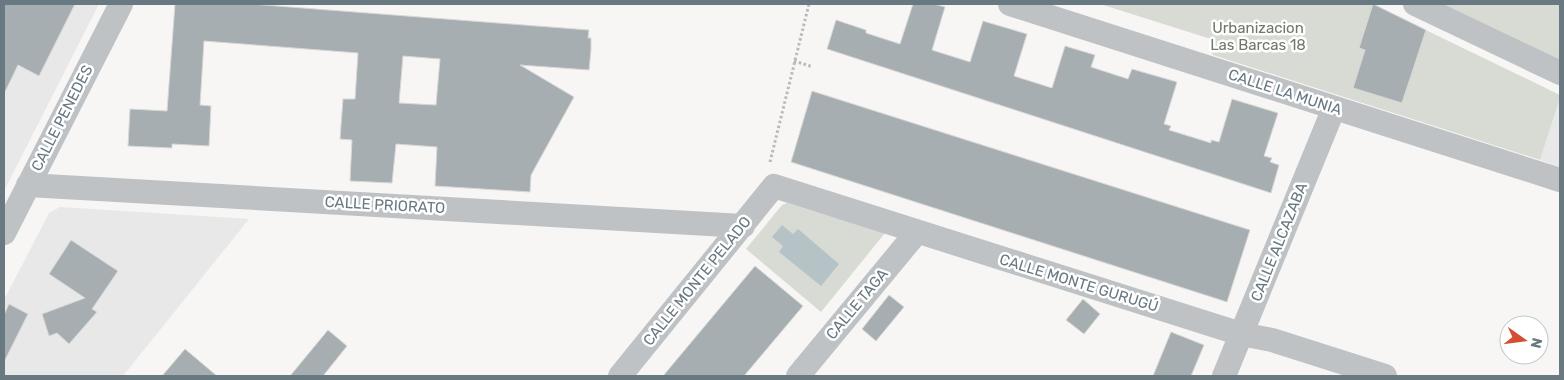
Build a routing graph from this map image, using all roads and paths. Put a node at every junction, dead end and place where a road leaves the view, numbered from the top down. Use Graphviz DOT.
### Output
graph roads {
  1 [pos="122,4"];
  2 [pos="809,4"];
  3 [pos="1010,4"];
  4 [pos="1415,4"];
  5 [pos="794,61"];
  6 [pos="813,67"];
  7 [pos="1560,73"];
  8 [pos="1334,108"];
  9 [pos="1560,180"];
  10 [pos="28,185"];
  11 [pos="774,186"];
  12 [pos="743,226"];
  13 [pos="917,232"];
  14 [pos="4,233"];
  15 [pos="1241,334"];
  16 [pos="620,376"];
  17 [pos="798,376"];
  18 [pos="1224,376"];
  19 [pos="1385,376"];
  1 -- 10 [label="street, CALLE PENEDES"];
  2 -- 5 [label="path"];
  3 -- 8 [label="street, CALLE LA MUNIA"];
  4 -- 7 [label="street"];
  5 -- 6 [label="path"];
  5 -- 11 [label="path"];
  8 -- 9 [label="street, CALLE LA MUNIA"];
  8 -- 15 [label="street, CALLE ALCAZABA"];
  10 -- 12 [label="street, CALLE PRIORATO"];
  10 -- 14 [label="street, CALLE PENEDES"];
  11 -- 12 [label="street, CALLE MONTE PELADO"];
  11 -- 13 [label="street, CALLE MONTE GURUGÚ"];
  12 -- 16 [label="street, CALLE MONTE PELADO"];
  13 -- 15 [label="street, CALLE MONTE GURUGÚ"];
  13 -- 17 [label="street, CALLE TAGA"];
  15 -- 18 [label="street, CALLE ALCAZABA"];
  15 -- 19 [label="street, CALLE MONTE GURUGÚ"];
}
